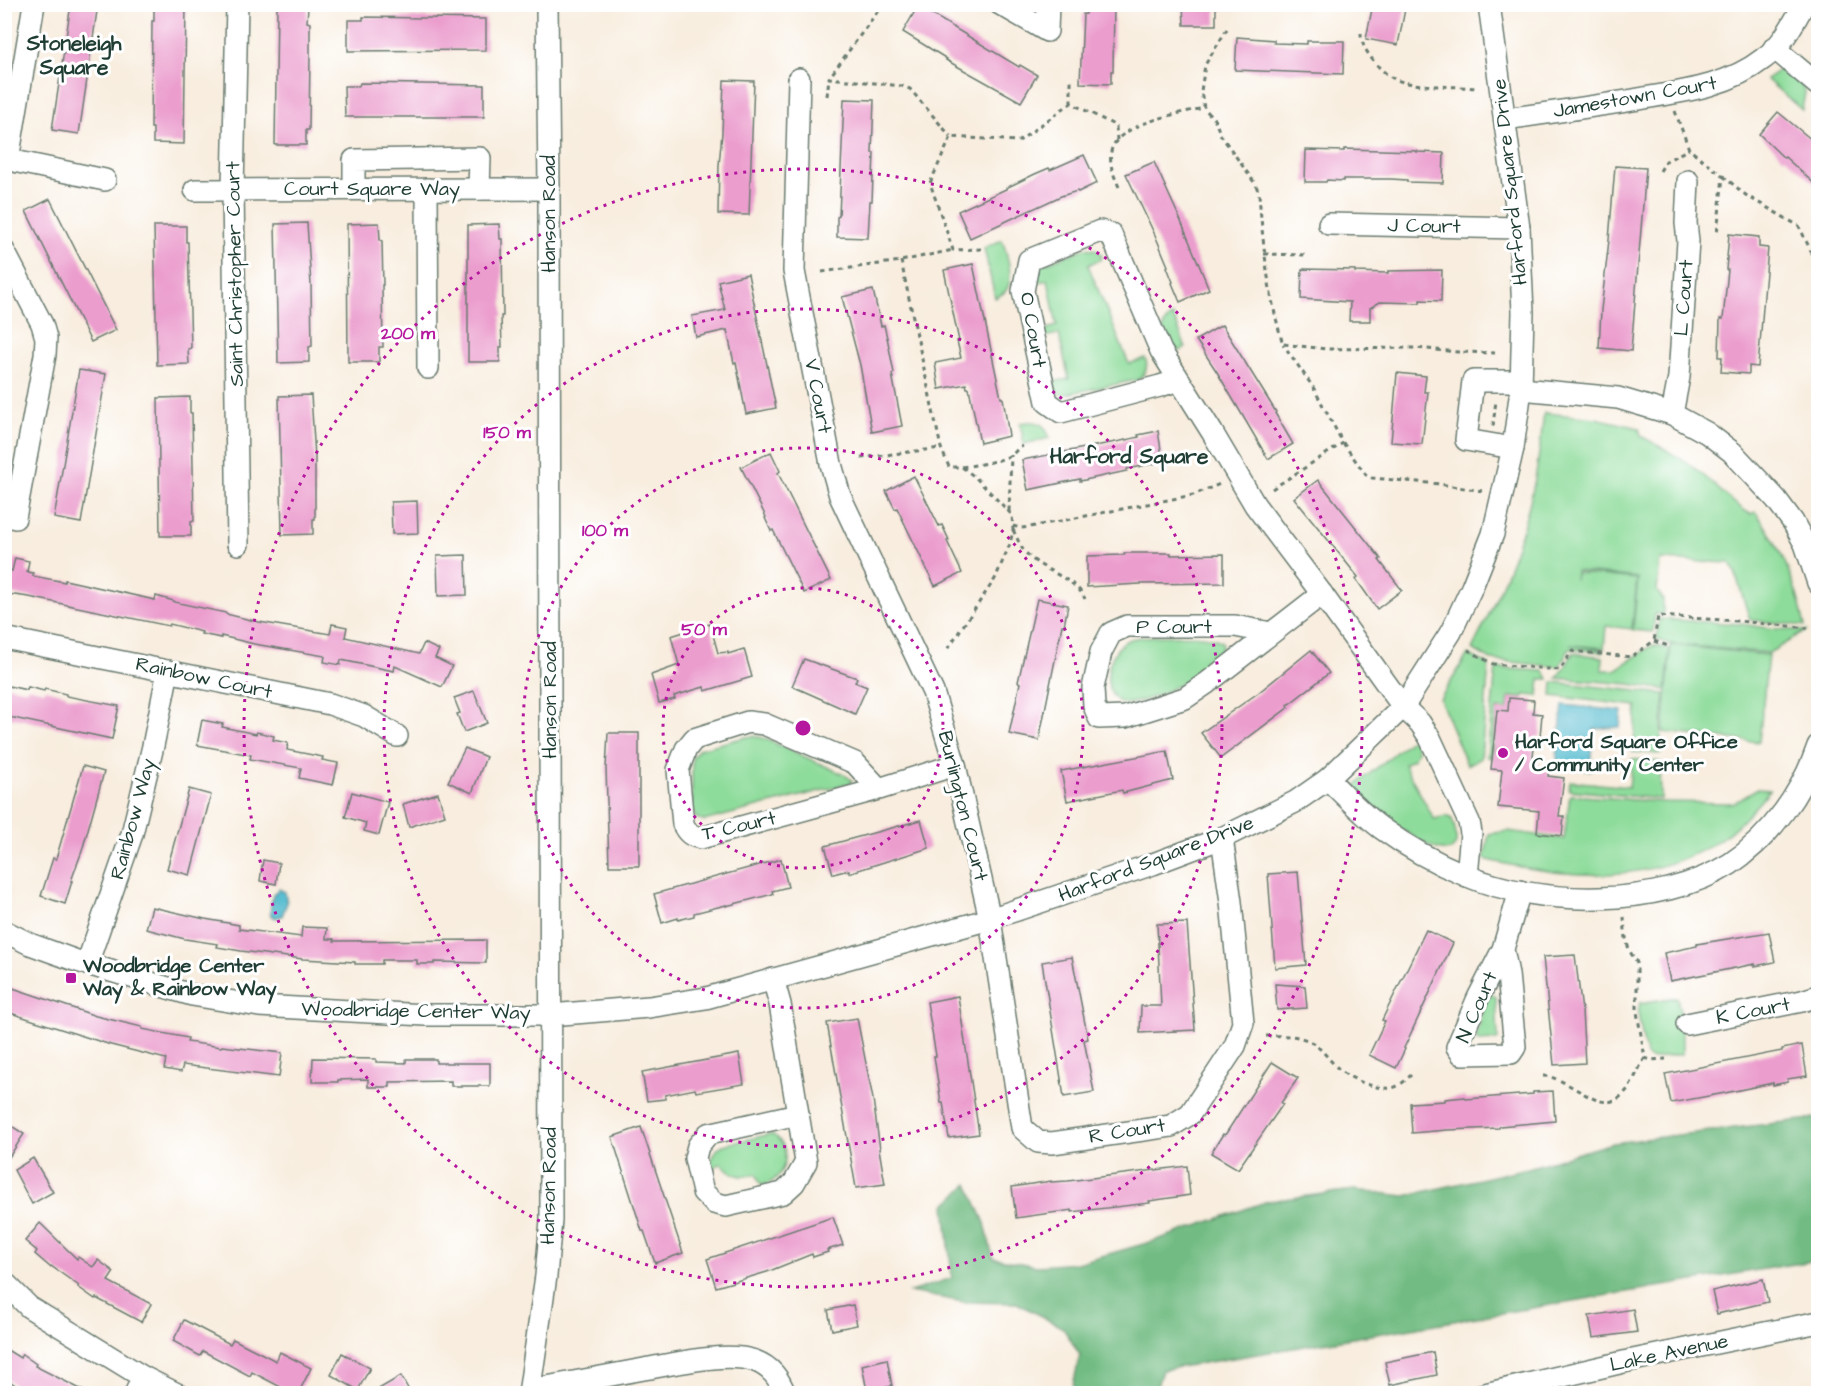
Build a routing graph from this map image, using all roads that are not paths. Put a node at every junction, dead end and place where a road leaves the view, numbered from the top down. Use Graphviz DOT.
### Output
graph roads {
  1 [pos="34,4"];
  2 [pos="237,4"];
  3 [pos="547,4"];
  4 [pos="1000,4"];
  5 [pos="1047,4"];
  6 [pos="1489,4"];
  7 [pos="1804,4"];
  8 [pos="1774,48"];
  9 [pos="799,79"];
  10 [pos="1818,85"];
  11 [pos="1505,119"];
  12 [pos="6,159"];
  13 [pos="105,180"];
  14 [pos="1688,181"];
  15 [pos="354,188"];
  16 [pos="427,189"];
  17 [pos="480,189"];
  18 [pos="549,189"];
  19 [pos="195,190"];
  20 [pos="233,190"];
  21 [pos="1329,224"];
  22 [pos="1519,228"];
  23 [pos="4,251"];
  24 [pos="428,368"];
  25 [pos="1179,380"];
  26 [pos="1521,385"];
  27 [pos="1672,414"];
  28 [pos="1514,448"];
  29 [pos="15,518"];
  30 [pos="1812,541"];
  31 [pos="238,544"];
  32 [pos="1818,583"];
  33 [pos="1322,594"];
  34 [pos="1271,633"];
  35 [pos="4,638"];
  36 [pos="168,671"];
  37 [pos="933,692"];
  38 [pos="1403,708"];
  39 [pos="397,736"];
  40 [pos="1818,746"];
  41 [pos="955,765"];
  42 [pos="1328,779"];
  43 [pos="879,789"];
  44 [pos="1222,838"];
  45 [pos="1467,876"];
  46 [pos="1520,891"];
  47 [pos="990,919"];
  48 [pos="4,932"];
  49 [pos="1503,950"];
  50 [pos="87,964"];
  51 [pos="773,979"];
  52 [pos="1818,996"];
  53 [pos="550,1015"];
  54 [pos="1687,1024"];
  55 [pos="798,1114"];
  56 [pos="4,1282"];
  57 [pos="1818,1324"];
  58 [pos="139,1385"];
  59 [pos="529,1392"];
  60 [pos="177,1394"];
  61 [pos="784,1394"];
  62 [pos="1485,1394"];
  1 -- 12 [label="street"];
  2 -- 20 [label="street, Saint Christopher Court"];
  3 -- 18 [label="street, Hanson Road"];
  4 -- 5 [label="street"];
  6 -- 11 [label="street, Harford Square Drive"];
  7 -- 8 [label="street, Jamestown Court"];
  8 -- 10 [label="street"];
  8 -- 11 [label="street, Jamestown Court"];
  9 -- 37 [label="street, V Court"];
  11 -- 22 [label="street, Harford Square Drive"];
  12 -- 13 [label="street"];
  14 -- 27 [label="street, L Court"];
  15 -- 16 [label="street, Court Square Way"];
  15 -- 17 [label="street"];
  15 -- 20 [label="street, Court Square Way"];
  16 -- 17 [label="street, Court Square Way"];
  16 -- 24 [label="street"];
  17 -- 18 [label="street, Court Square Way"];
  18 -- 53 [label="street, Hanson Road"];
  19 -- 20 [label="street, Court Square Way"];
  20 -- 31 [label="street, Saint Christopher Court"];
  21 -- 22 [label="street, J Court"];
  22 -- 26 [label="street, Harford Square Drive"];
  23 -- 29 [label="street"];
  25 -- 25 [label="street, O Court"];
  25 -- 33 [label="street, O Court"];
  26 -- 27 [label="street"];
  26 -- 28 [label="street, Harford Square Drive"];
  26 -- 28 [label="street"];
  27 -- 30 [label="street"];
  28 -- 38 [label="street, Harford Square Drive"];
  30 -- 32 [label="street"];
  33 -- 34 [label="street, P Court"];
  33 -- 38 [label="street, O Court"];
  34 -- 34 [label="street, P Court"];
  35 -- 36 [label="street, Rainbow Court"];
  36 -- 39 [label="street, Rainbow Court"];
  36 -- 50 [label="street, Rainbow Way"];
  37 -- 41 [label="street, Burlington Court"];
  38 -- 42 [label="street, Harford Square Drive"];
  38 -- 45 [label="street, O Court"];
  40 -- 46 [label="street"];
  41 -- 43 [label="street, T Court"];
  41 -- 47 [label="street, Burlington Court"];
  42 -- 44 [label="street, Harford Square Drive"];
  42 -- 45 [label="street"];
  43 -- 43 [label="street, T Court"];
  44 -- 47 [label="street, Harford Square Drive"];
  44 -- 47 [label="street, R Court"];
  45 -- 46 [label="street"];
  46 -- 49 [label="street, N Court"];
  47 -- 51 [label="street, Harford Square Drive"];
  48 -- 50 [label="street, Woodbridge Center Way"];
  49 -- 49 [label="street, N Court"];
  50 -- 53 [label="street, Woodbridge Center Way"];
  51 -- 53 [label="street, Harford Square Drive"];
  51 -- 55 [label="street"];
  52 -- 54 [label="street, K Court"];
  53 -- 59 [label="street, Hanson Road"];
  55 -- 55 [label="street"];
  56 -- 58 [label="street"];
  57 -- 62 [label="street, Lake Avenue"];
  58 -- 60 [label="street"];
  59 -- 61 [label="street"];
}
